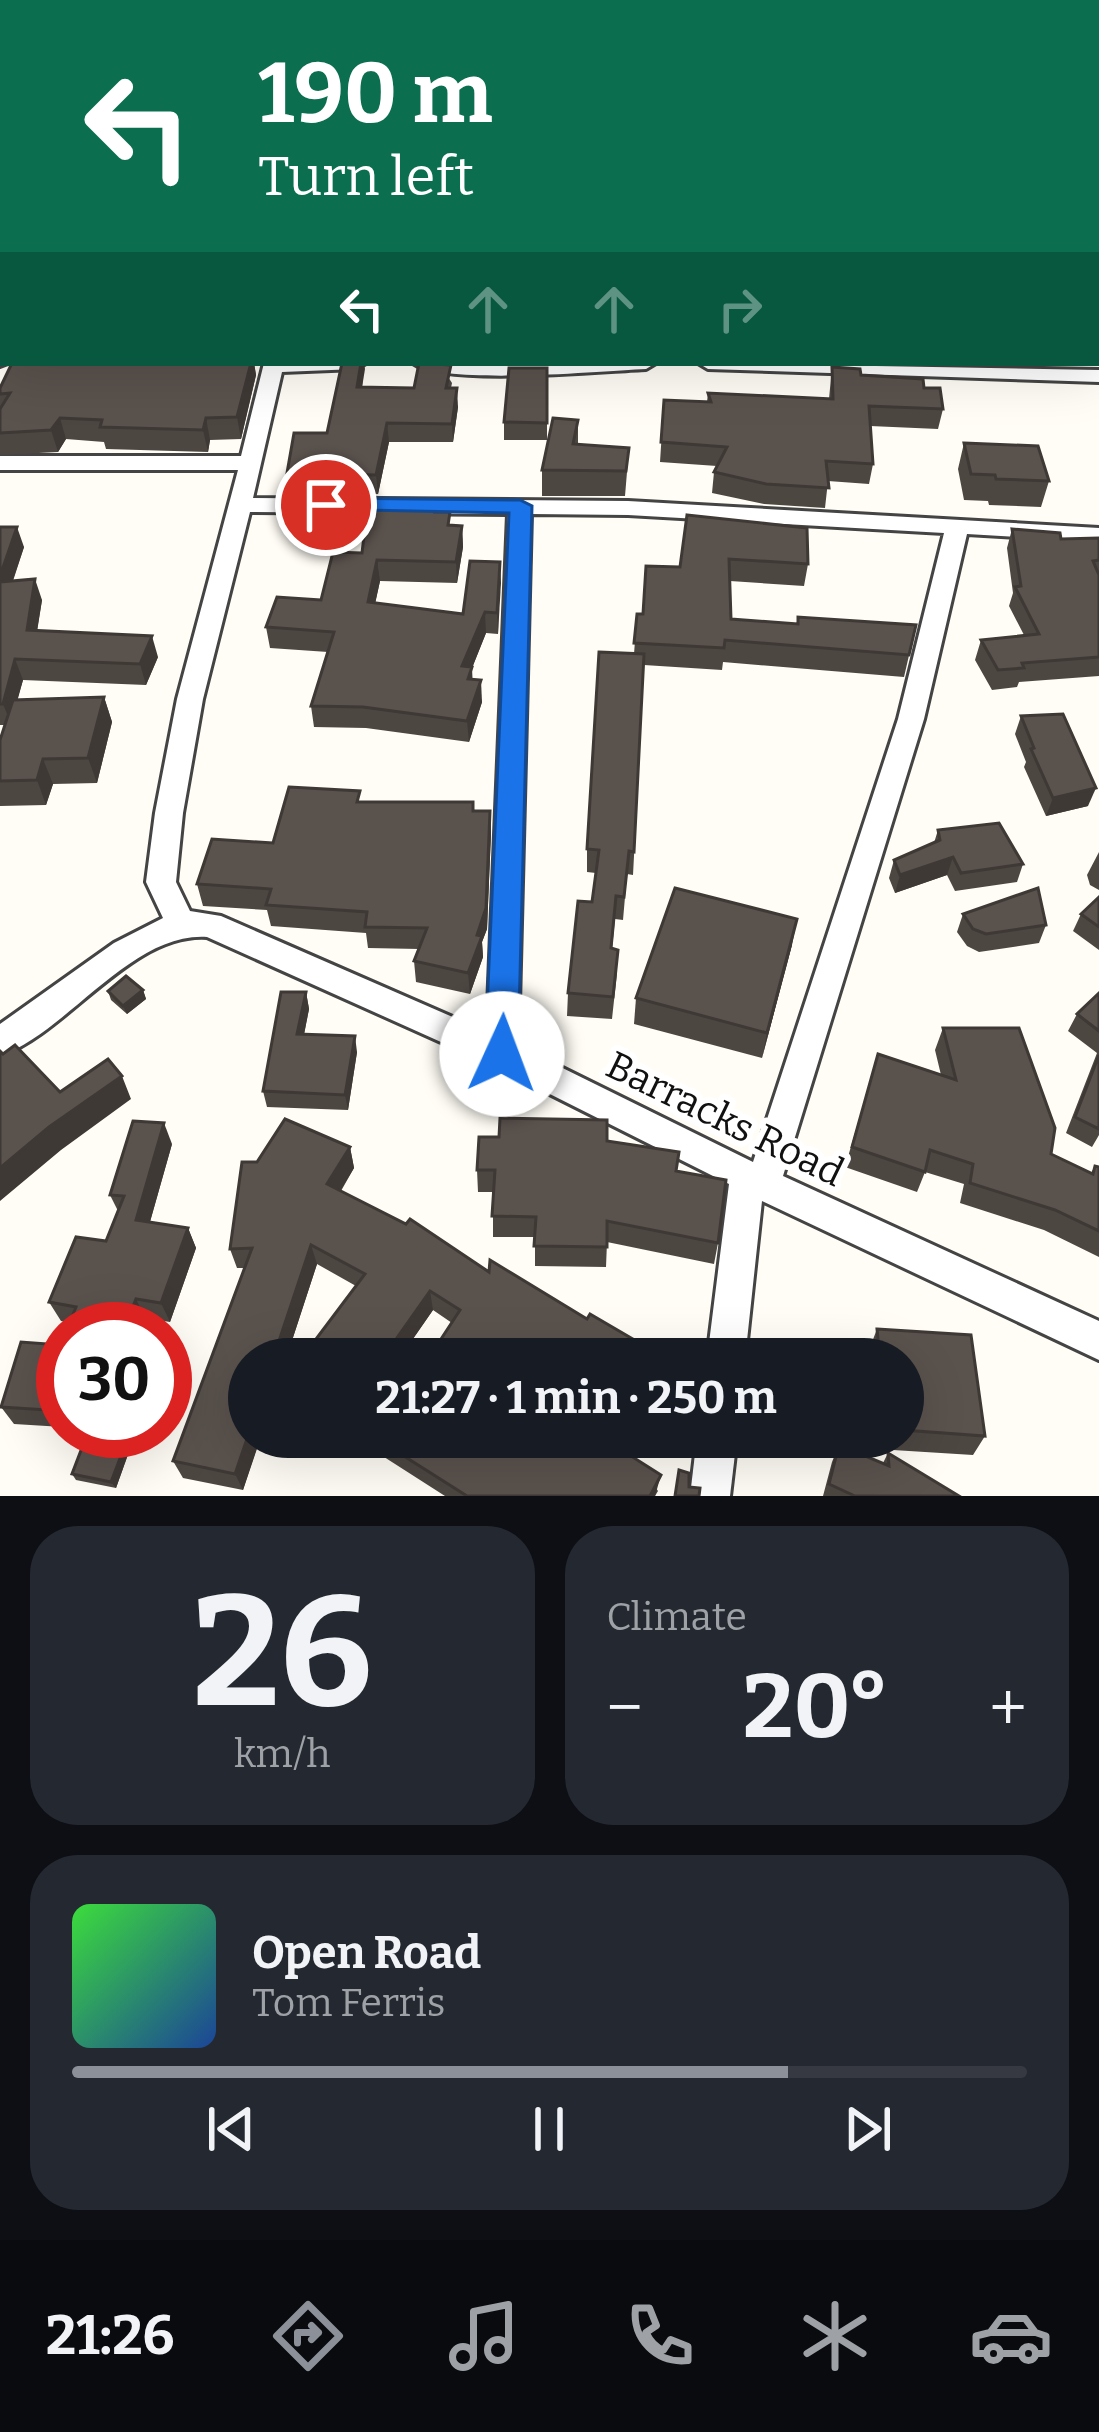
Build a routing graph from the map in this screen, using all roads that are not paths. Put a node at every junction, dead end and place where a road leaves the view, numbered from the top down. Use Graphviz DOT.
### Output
graph roads {
  1 [pos="274,366"];
  2 [pos="444,366"];
  3 [pos="555,366"];
  4 [pos="922,366"];
  5 [pos="1099,376"];
  6 [pos="251,463"];
  7 [pos="0,464"];
  8 [pos="242,505"];
  9 [pos="520,506"];
  10 [pos="957,527"];
  11 [pos="1099,535"];
  12 [pos="181,923"];
  13 [pos="0,1042"];
  14 [pos="502,1054"];
  15 [pos="755,1180"];
  16 [pos="729,1338"];
  17 [pos="1099,1341"];
  18 [pos="715,1458"];
  19 [pos="710,1496"];
  1 -- 6 [label="street"];
  2 -- 3 [label="street"];
  4 -- 5 [label="street"];
  6 -- 7 [label="street"];
  6 -- 8 [label="street"];
  8 -- 9 [label="street"];
  8 -- 12 [label="street"];
  9 -- 10 [label="street"];
  9 -- 14 [label="street"];
  10 -- 11 [label="street"];
  10 -- 15 [label="street"];
  12 -- 13 [label="street"];
  12 -- 14 [label="street, Barracks Road"];
  14 -- 15 [label="street, Barracks Road"];
  15 -- 16 [label="street"];
  15 -- 17 [label="street, Barracks Road"];
  18 -- 19 [label="street"];
}
